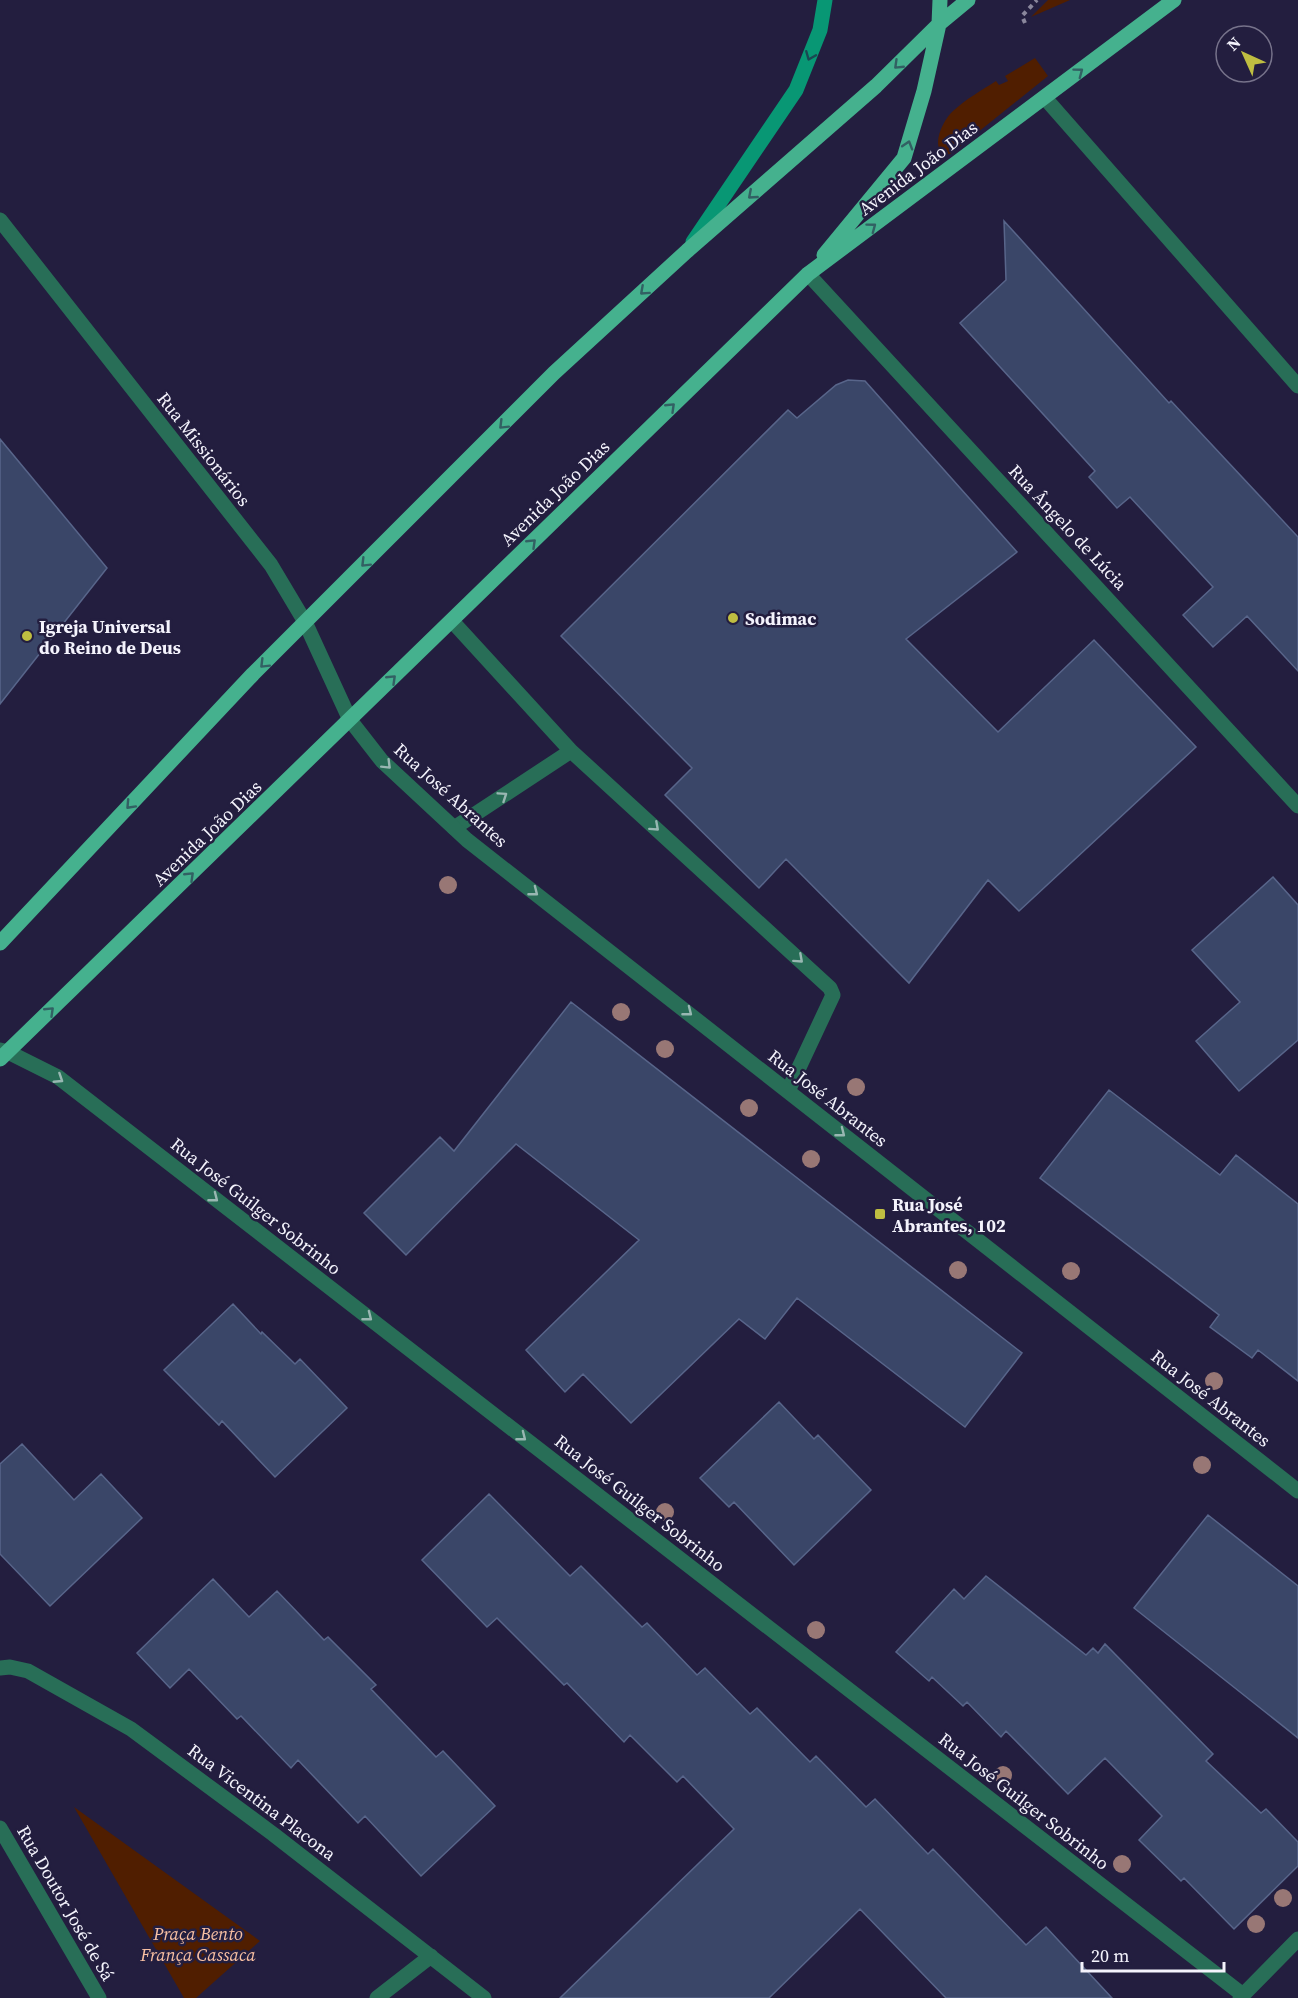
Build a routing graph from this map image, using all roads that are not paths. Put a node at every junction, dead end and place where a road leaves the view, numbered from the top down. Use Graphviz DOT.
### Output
graph roads {
  1 [pos="825,0"];
  2 [pos="940,0"];
  3 [pos="968,0"];
  4 [pos="1174,0"];
  5 [pos="939,24"];
  6 [pos="1045,98"];
  7 [pos="0,220"];
  8 [pos="687,251"];
  9 [pos="808,274"];
  10 [pos="1298,386"];
  11 [pos="452,621"];
  12 [pos="305,622"];
  13 [pos="350,720"];
  14 [pos="571,751"];
  15 [pos="1298,806"];
  16 [pos="454,828"];
  17 [pos="0,943"];
  18 [pos="3,1054"];
  19 [pos="788,1091"];
  20 [pos="1298,1491"];
  21 [pos="0,1668"];
  22 [pos="0,1828"];
  23 [pos="1298,1939"];
  24 [pos="431,1956"];
  25 [pos="1241,1996"];
  26 [pos="99,1998"];
  27 [pos="377,1998"];
  28 [pos="484,1998"];
  1 -- 8 [label="main road, one-way"];
  2 -- 5 [label="main road"];
  3 -- 5 [label="main road"];
  6 -- 4 [label="main road, Avenida João Dias, one-way"];
  5 -- 8 [label="main road, one-way"];
  9 -- 5 [label="main road, one-way"];
  9 -- 6 [label="main road, Avenida João Dias, one-way"];
  6 -- 10 [label="street"];
  7 -- 12 [label="street, Rua Missionários"];
  8 -- 12 [label="main road, one-way"];
  11 -- 9 [label="main road, Avenida João Dias, one-way"];
  9 -- 15 [label="street, Rua Ângelo de Lúcia"];
  13 -- 11 [label="main road, Avenida João Dias, one-way"];
  11 -- 14 [label="street"];
  12 -- 13 [label="street, Rua Missionários"];
  12 -- 17 [label="main road, one-way"];
  13 -- 16 [label="street, Rua José Abrantes, one-way"];
  18 -- 13 [label="main road, Avenida João Dias, one-way"];
  16 -- 14 [label="street, one-way"];
  14 -- 19 [label="street, one-way"];
  16 -- 19 [label="street, Rua José Abrantes, one-way"];
  18 -- 25 [label="street, Rua José Guilger Sobrinho, one-way"];
  19 -- 20 [label="street, Rua José Abrantes, one-way"];
  21 -- 24 [label="street, Rua Vicentina Placona"];
  22 -- 26 [label="street, Rua Doutor José de Sá"];
  23 -- 25 [label="street"];
  24 -- 27 [label="street"];
  24 -- 28 [label="street, Rua Vicentina Placona"];
}
